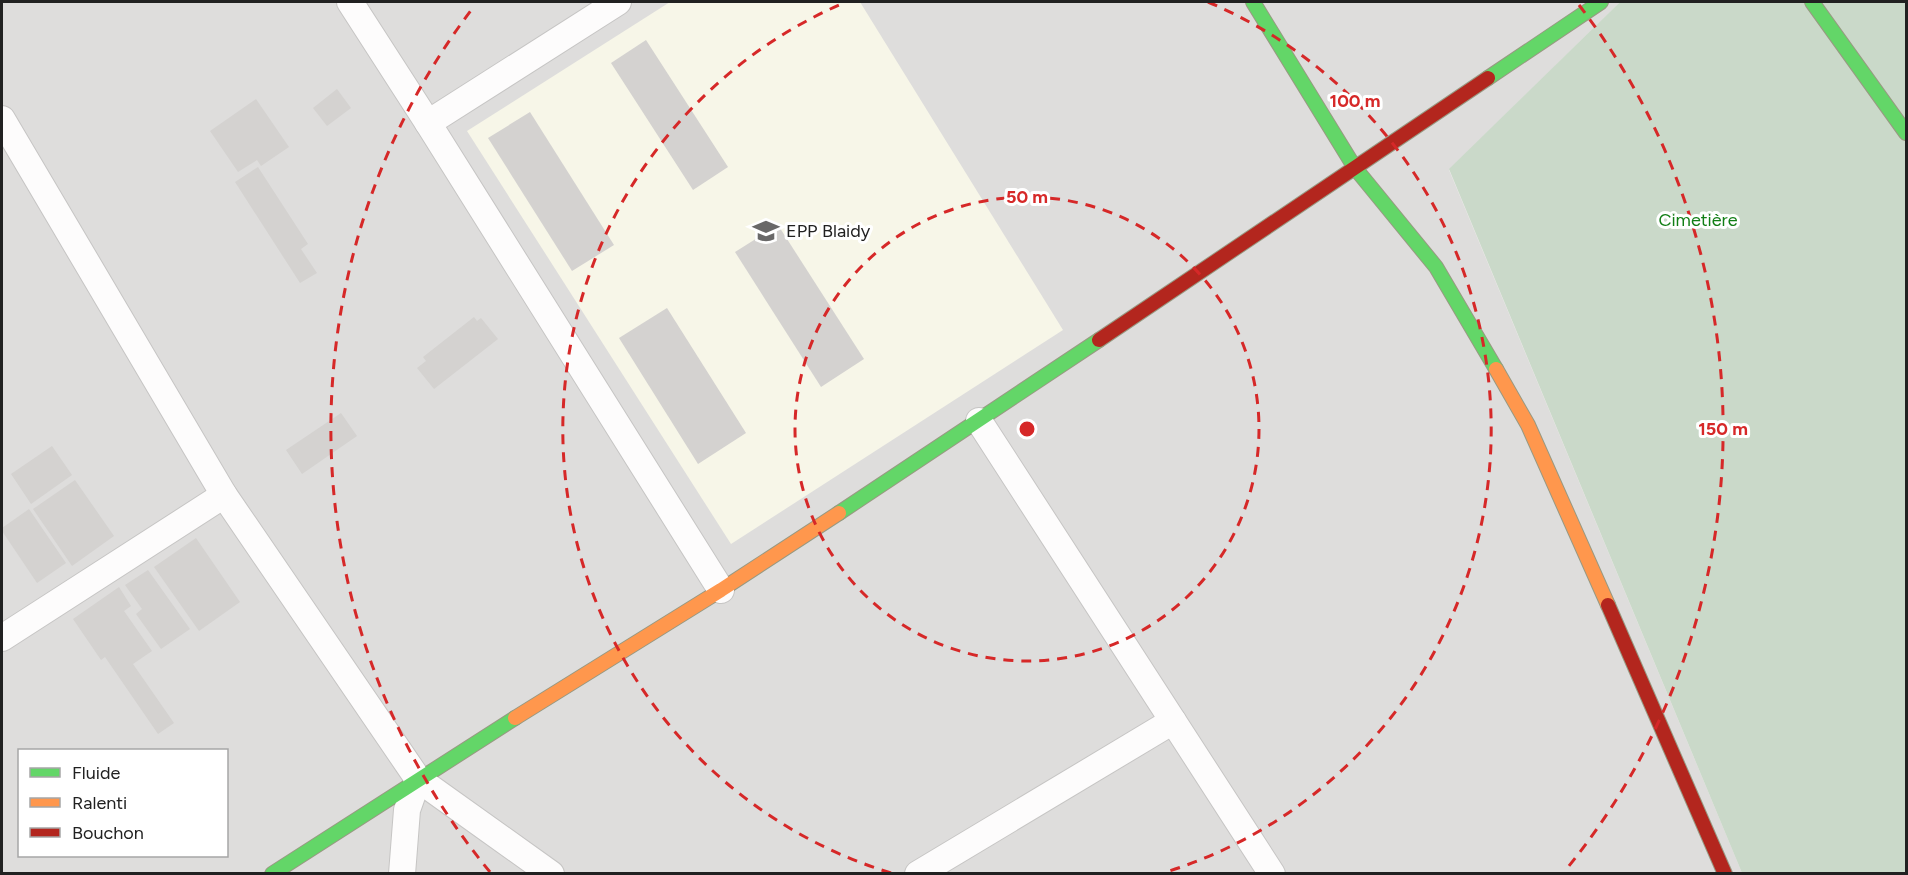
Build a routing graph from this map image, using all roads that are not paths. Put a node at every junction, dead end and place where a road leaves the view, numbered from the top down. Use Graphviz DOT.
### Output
graph roads {
  1 [pos="350,2"];
  2 [pos="618,2"];
  3 [pos="1253,2"];
  4 [pos="1601,2"];
  5 [pos="1812,2"];
  6 [pos="2,119"];
  7 [pos="428,123"];
  8 [pos="1906,133"];
  9 [pos="1355,168"];
  10 [pos="979,422"];
  11 [pos="224,495"];
  12 [pos="720,590"];
  13 [pos="2,638"];
  14 [pos="1173,721"];
  15 [pos="418,779"];
  16 [pos="272,873"];
  17 [pos="402,873"];
  18 [pos="551,873"];
  19 [pos="918,873"];
  20 [pos="1272,873"];
  21 [pos="1725,873"];
  1 -- 7 [label="street"];
  2 -- 7 [label="street"];
  3 -- 9 [label="street"];
  4 -- 9 [label="street"];
  5 -- 8 [label="street"];
  6 -- 11 [label="street"];
  7 -- 12 [label="street"];
  9 -- 10 [label="street"];
  9 -- 21 [label="street"];
  10 -- 12 [label="street"];
  10 -- 14 [label="street"];
  11 -- 13 [label="street"];
  11 -- 15 [label="street"];
  12 -- 15 [label="street"];
  14 -- 19 [label="street"];
  14 -- 20 [label="street"];
  15 -- 16 [label="street"];
  15 -- 17 [label="street"];
  15 -- 18 [label="street"];
}
